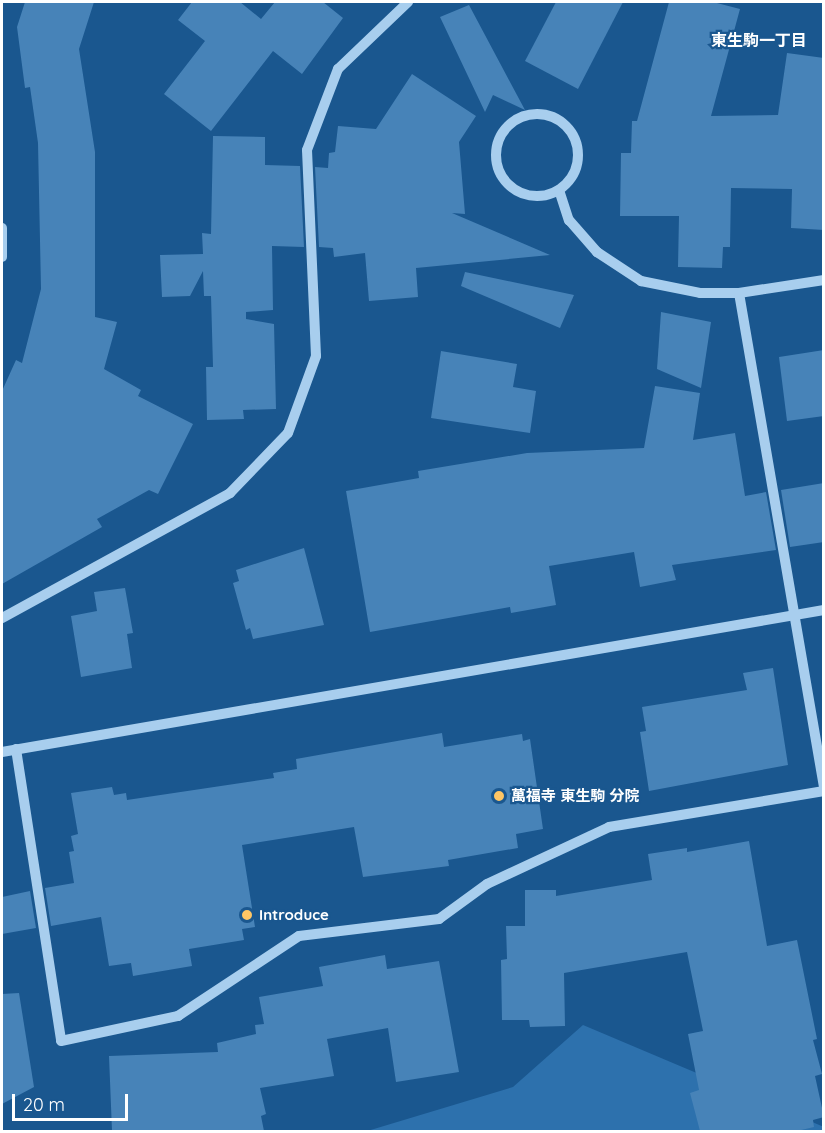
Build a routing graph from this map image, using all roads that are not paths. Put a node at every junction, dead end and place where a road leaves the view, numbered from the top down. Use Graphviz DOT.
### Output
graph roads {
  1 [pos="408,2"];
  2 [pos="558,190"];
  3 [pos="2,228"];
  4 [pos="2,257"];
  5 [pos="824,280"];
  6 [pos="739,293"];
  7 [pos="824,610"];
  8 [pos="796,615"];
  9 [pos="2,618"];
  10 [pos="16,749"];
  11 [pos="2,752"];
  12 [pos="824,789"];
  1 -- 9 [label="street"];
  2 -- 2 [label="street"];
  2 -- 6 [label="street"];
  3 -- 4 [label="street"];
  5 -- 6 [label="street"];
  6 -- 8 [label="street"];
  7 -- 8 [label="street"];
  8 -- 10 [label="street"];
  8 -- 12 [label="street"];
  10 -- 11 [label="street"];
  10 -- 12 [label="street"];
}
